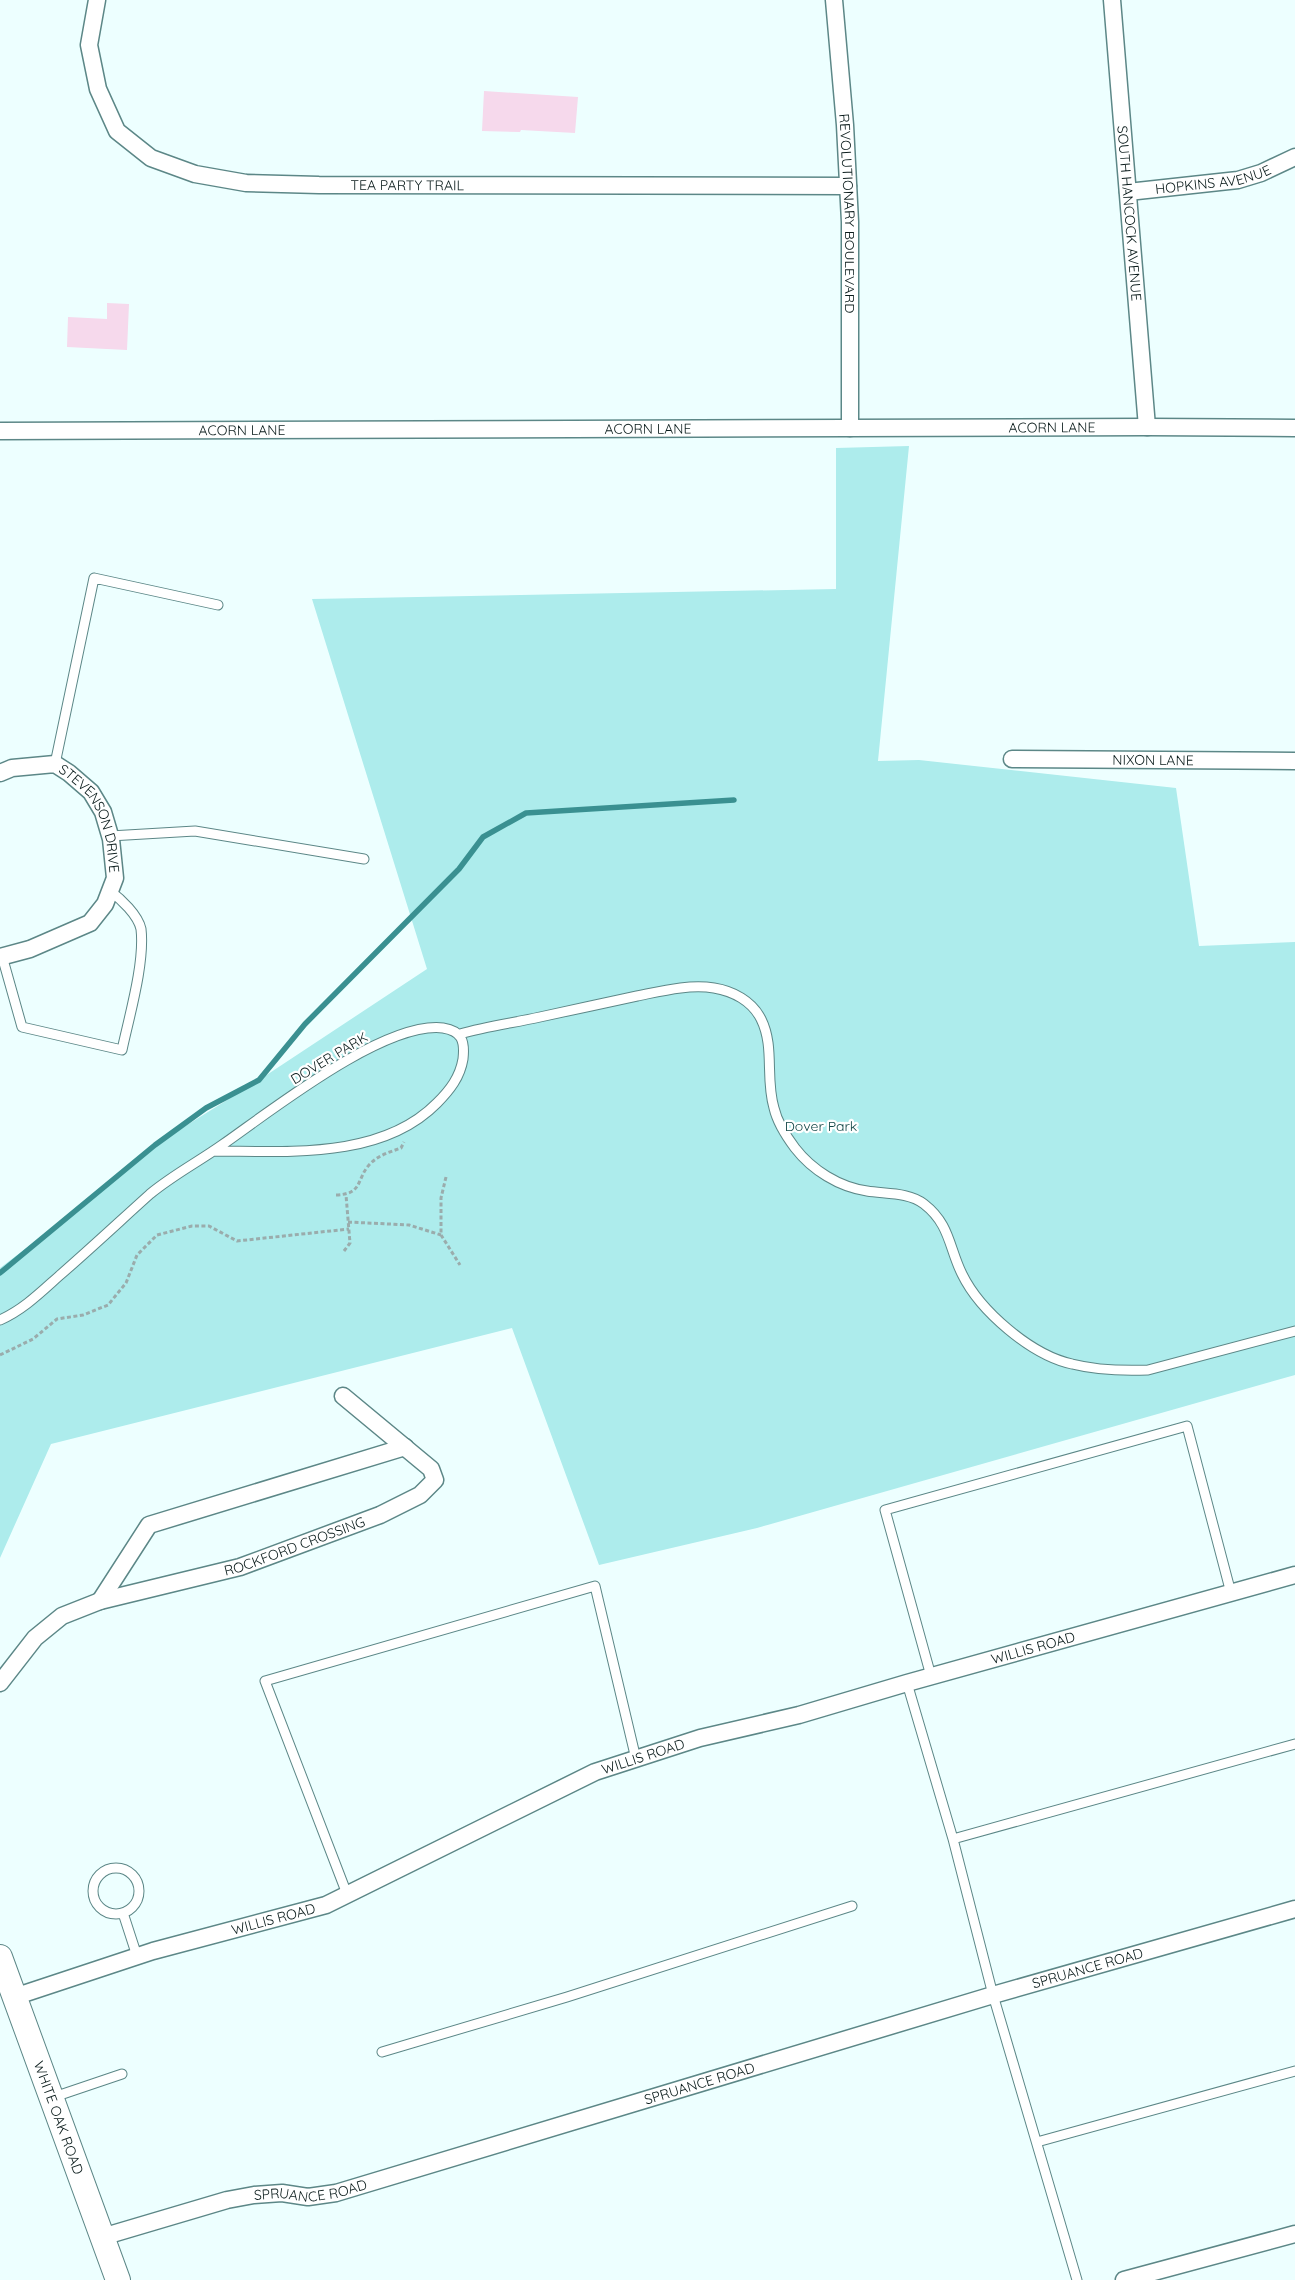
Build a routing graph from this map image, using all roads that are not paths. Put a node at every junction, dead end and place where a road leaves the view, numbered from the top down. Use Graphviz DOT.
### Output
graph roads {
  1 [pos="97,0"];
  2 [pos="834,0"];
  3 [pos="1112,0"];
  4 [pos="1295,157"];
  5 [pos="848,186"];
  6 [pos="1128,192"];
  7 [pos="1147,426"];
  8 [pos="850,428"];
  9 [pos="1295,428"];
  10 [pos="0,432"];
  11 [pos="218,605"];
  12 [pos="1012,759"];
  13 [pos="1295,761"];
  14 [pos="55,764"];
  15 [pos="0,773"];
  16 [pos="110,836"];
  17 [pos="364,859"];
  18 [pos="110,891"];
  19 [pos="1,957"];
  20 [pos="460,1034"];
  21 [pos="213,1151"];
  22 [pos="0,1320"];
  23 [pos="1295,1330"];
  24 [pos="343,1396"];
  25 [pos="404,1447"];
  26 [pos="1295,1575"];
  27 [pos="1231,1593"];
  28 [pos="100,1601"];
  29 [pos="931,1676"];
  30 [pos="0,1683"];
  31 [pos="907,1683"];
  32 [pos="1295,1744"];
  33 [pos="636,1759"];
  34 [pos="953,1839"];
  35 [pos="346,1894"];
  36 [pos="852,1906"];
  37 [pos="1295,1909"];
  38 [pos="123,1913"];
  39 [pos="137,1956"];
  40 [pos="0,1957"];
  41 [pos="993,1995"];
  42 [pos="14,1997"];
  43 [pos="382,2052"];
  44 [pos="1295,2071"];
  45 [pos="122,2074"];
  46 [pos="51,2098"];
  47 [pos="1037,2142"];
  48 [pos="1295,2234"];
  49 [pos="102,2237"];
  50 [pos="118,2280"];
  51 [pos="1077,2280"];
  52 [pos="1124,2280"];
  1 -- 5 [label="street, TEA PARTY TRAIL"];
  2 -- 5 [label="street, REVOLUTIONARY BOULEVARD"];
  3 -- 6 [label="street, SOUTH HANCOCK AVENUE"];
  4 -- 6 [label="street, HOPKINS AVENUE"];
  5 -- 8 [label="street, REVOLUTIONARY BOULEVARD"];
  6 -- 7 [label="street, SOUTH HANCOCK AVENUE"];
  7 -- 8 [label="street, ACORN LANE"];
  7 -- 9 [label="street, ACORN LANE"];
  8 -- 10 [label="street, ACORN LANE"];
  11 -- 14 [label="lane"];
  12 -- 13 [label="street, NIXON LANE"];
  14 -- 15 [label="street, STEVENSON DRIVE"];
  14 -- 16 [label="street, STEVENSON DRIVE"];
  16 -- 17 [label="lane"];
  16 -- 18 [label="street, STEVENSON DRIVE"];
  18 -- 19 [label="street, STEVENSON DRIVE"];
  18 -- 19 [label="lane"];
  20 -- 21 [label="lane, DOVER PARK"];
  20 -- 21 [label="lane, DOVER PARK"];
  20 -- 23 [label="lane"];
  21 -- 22 [label="lane, DOVER PARK"];
  24 -- 25 [label="street, ROCKFORD CROSSING"];
  25 -- 28 [label="street"];
  25 -- 28 [label="street, ROCKFORD CROSSING"];
  26 -- 27 [label="street, WILLIS ROAD"];
  27 -- 29 [label="street, WILLIS ROAD"];
  27 -- 29 [label="lane"];
  28 -- 30 [label="street, ROCKFORD CROSSING"];
  29 -- 31 [label="street, WILLIS ROAD"];
  31 -- 33 [label="street, WILLIS ROAD"];
  31 -- 34 [label="lane"];
  32 -- 34 [label="lane"];
  33 -- 35 [label="street, WILLIS ROAD"];
  33 -- 35 [label="lane"];
  34 -- 41 [label="lane"];
  35 -- 39 [label="street, WILLIS ROAD"];
  36 -- 43 [label="lane"];
  37 -- 41 [label="street, SPRUANCE ROAD"];
  38 -- 38 [label="lane"];
  38 -- 39 [label="lane"];
  39 -- 42 [label="street, WILLIS ROAD"];
  40 -- 42 [label="street, WHITE OAK ROAD"];
  41 -- 47 [label="lane"];
  41 -- 49 [label="street, SPRUANCE ROAD"];
  42 -- 46 [label="street, WHITE OAK ROAD"];
  44 -- 47 [label="lane"];
  45 -- 46 [label="lane"];
  46 -- 49 [label="street, WHITE OAK ROAD"];
  47 -- 51 [label="lane"];
  48 -- 52 [label="street"];
  49 -- 50 [label="street, WHITE OAK ROAD"];
}
